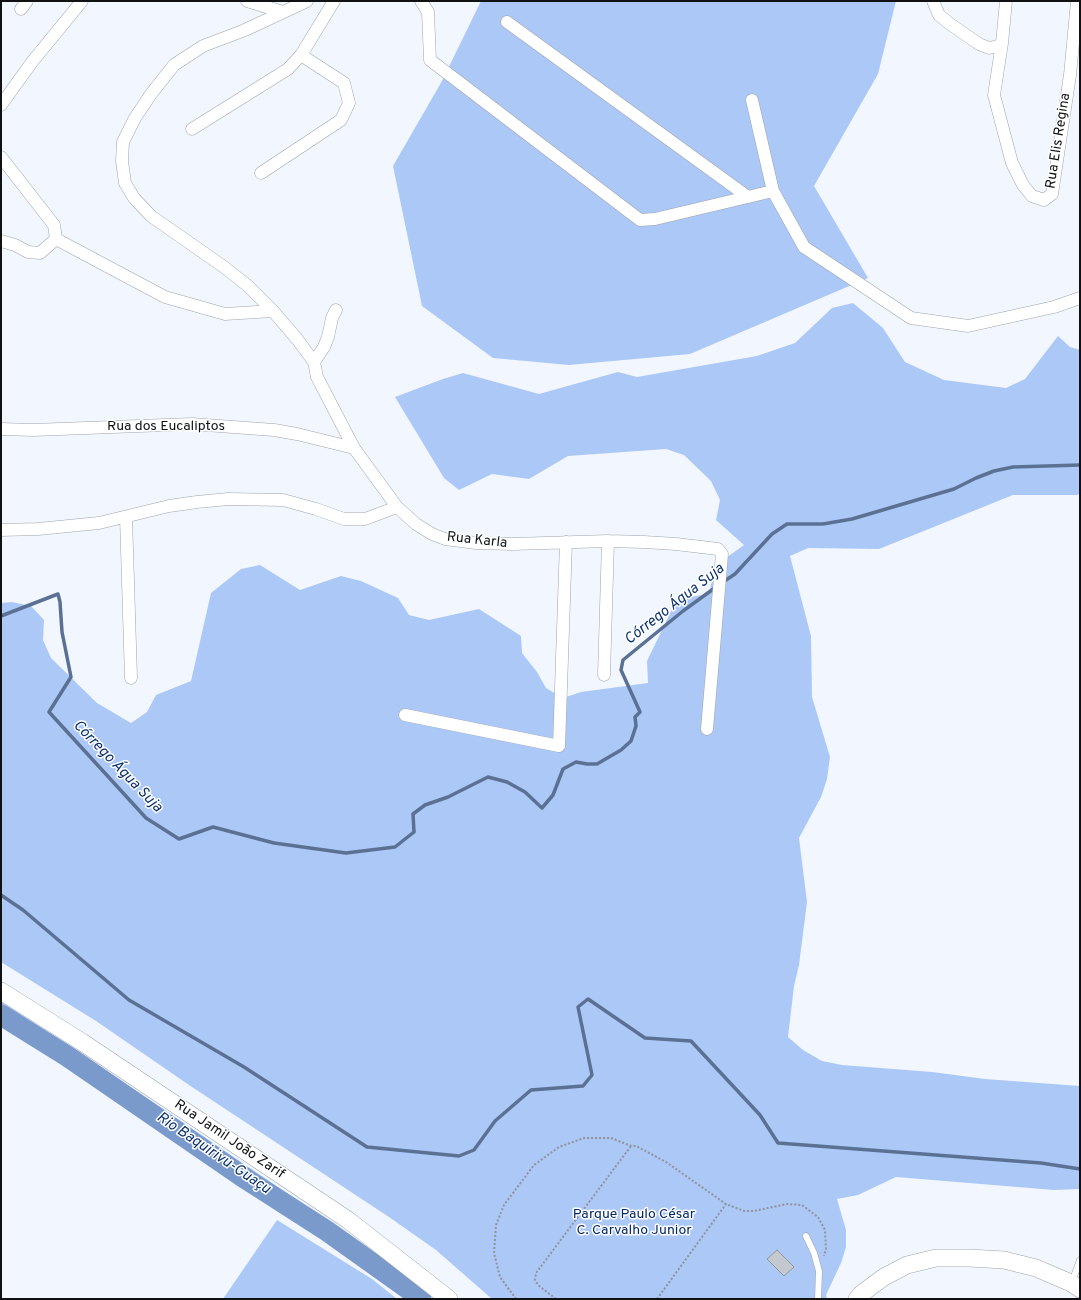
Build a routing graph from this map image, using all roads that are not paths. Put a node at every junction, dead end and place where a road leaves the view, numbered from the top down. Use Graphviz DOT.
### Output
graph roads {
  1 [pos="82,1"];
  2 [pos="247,1"];
  3 [pos="307,1"];
  4 [pos="334,1"];
  5 [pos="421,1"];
  6 [pos="933,1"];
  7 [pos="1006,1"];
  8 [pos="1077,1"];
  9 [pos="284,12"];
  10 [pos="507,22"];
  11 [pos="1002,43"];
  12 [pos="301,56"];
  13 [pos="752,100"];
  14 [pos="1,106"];
  15 [pos="192,129"];
  16 [pos="1,158"];
  17 [pos="261,173"];
  18 [pos="773,191"];
  19 [pos="748,197"];
  20 [pos="56,240"];
  21 [pos="1,241"];
  22 [pos="1080,298"];
  23 [pos="336,310"];
  24 [pos="273,311"];
  25 [pos="314,362"];
  26 [pos="1,429"];
  27 [pos="354,448"];
  28 [pos="397,507"];
  29 [pos="126,517"];
  30 [pos="1,530"];
  31 [pos="608,541"];
  32 [pos="566,542"];
  33 [pos="604,675"];
  34 [pos="131,678"];
  35 [pos="405,715"];
  36 [pos="707,729"];
  37 [pos="1,991"];
  38 [pos="806,1236"];
  39 [pos="1080,1260"];
  40 [pos="1076,1286"];
  41 [pos="859,1296"];
  42 [pos="449,1299"];
  43 [pos="818,1299"];
  1 -- 14 [label="street"];
  2 -- 9 [label="street"];
  3 -- 9 [label="street"];
  4 -- 12 [label="street"];
  5 -- 19 [label="street"];
  6 -- 11 [label="street"];
  7 -- 11 [label="street"];
  8 -- 11 [label="street, Rua Elis Regina"];
  9 -- 24 [label="street"];
  10 -- 19 [label="street"];
  12 -- 15 [label="street"];
  12 -- 17 [label="street"];
  13 -- 18 [label="street"];
  16 -- 20 [label="street"];
  18 -- 19 [label="street"];
  18 -- 22 [label="street"];
  20 -- 21 [label="street"];
  20 -- 24 [label="street"];
  23 -- 25 [label="street"];
  24 -- 25 [label="street"];
  25 -- 27 [label="street, Rua Karla"];
  26 -- 27 [label="street, Rua dos Eucaliptos"];
  27 -- 28 [label="street, Rua Karla"];
  28 -- 29 [label="street"];
  28 -- 32 [label="street, Rua Karla"];
  29 -- 30 [label="street"];
  29 -- 34 [label="street"];
  31 -- 32 [label="street, Rua Karla"];
  31 -- 33 [label="street"];
  31 -- 36 [label="street, Rua Karla"];
  32 -- 35 [label="street"];
  37 -- 42 [label="main road, Rua Jamil João Zarif"];
  38 -- 43 [label="lane"];
  39 -- 40 [label="lane"];
  40 -- 41 [label="main road"];
}
